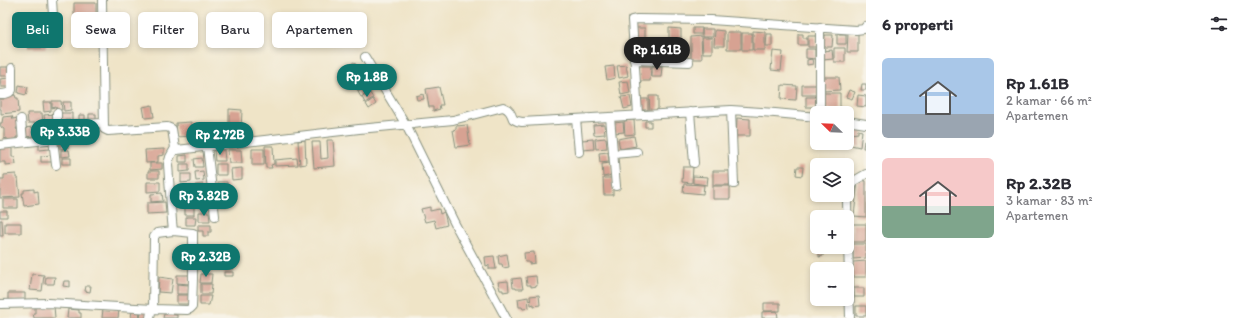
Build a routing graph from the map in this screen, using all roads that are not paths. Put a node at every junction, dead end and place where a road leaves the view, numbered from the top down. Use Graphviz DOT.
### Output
graph roads {
  1 [pos="52,0"];
  2 [pos="102,0"];
  3 [pos="53,12"];
  4 [pos="866,26"];
  5 [pos="820,27"];
  6 [pos="365,57"];
  7 [pos="634,60"];
  8 [pos="689,62"];
  9 [pos="12,68"];
  10 [pos="0,94"];
  11 [pos="820,106"];
  12 [pos="731,110"];
  13 [pos="690,112"];
  14 [pos="57,113"];
  15 [pos="638,115"];
  16 [pos="810,116"];
  17 [pos="610,117"];
  18 [pos="21,119"];
  19 [pos="576,119"];
  20 [pos="854,122"];
  21 [pos="104,123"];
  22 [pos="866,124"];
  23 [pos="58,125"];
  24 [pos="406,125"];
  25 [pos="53,139"];
  26 [pos="23,142"];
  27 [pos="0,144"];
  28 [pos="207,146"];
  29 [pos="175,148"];
  30 [pos="579,152"];
  31 [pos="637,152"];
  32 [pos="613,154"];
  33 [pos="694,163"];
  34 [pos="56,165"];
  35 [pos="866,174"];
  36 [pos="734,184"];
  37 [pos="616,186"];
  38 [pos="215,216"];
  39 [pos="173,231"];
  40 [pos="0,304"];
  41 [pos="153,309"];
  42 [pos="150,318"];
  43 [pos="506,318"];
  44 [pos="850,318"];
  1 -- 3 [label="street"];
  2 -- 21 [label="street"];
  4 -- 5 [label="street"];
  5 -- 7 [label="street"];
  5 -- 11 [label="street"];
  6 -- 24 [label="street"];
  7 -- 8 [label="street"];
  7 -- 15 [label="street"];
  9 -- 10 [label="street"];
  12 -- 13 [label="street"];
  12 -- 16 [label="street"];
  12 -- 36 [label="street"];
  13 -- 15 [label="street"];
  13 -- 33 [label="street"];
  14 -- 23 [label="street"];
  15 -- 17 [label="street"];
  17 -- 19 [label="street"];
  17 -- 32 [label="street"];
  18 -- 26 [label="street"];
  19 -- 24 [label="street"];
  19 -- 30 [label="street"];
  20 -- 22 [label="street"];
  21 -- 23 [label="street"];
  21 -- 29 [label="street"];
  23 -- 25 [label="street"];
  24 -- 28 [label="street"];
  24 -- 43 [label="street"];
  25 -- 26 [label="street"];
  25 -- 34 [label="street"];
  26 -- 27 [label="street"];
  28 -- 29 [label="street"];
  28 -- 38 [label="street"];
  29 -- 39 [label="street"];
  31 -- 32 [label="street"];
  32 -- 37 [label="street"];
  35 -- 44 [label="street"];
  39 -- 41 [label="street"];
  39 -- 41 [label="street"];
  40 -- 41 [label="street"];
  41 -- 42 [label="street"];
}
